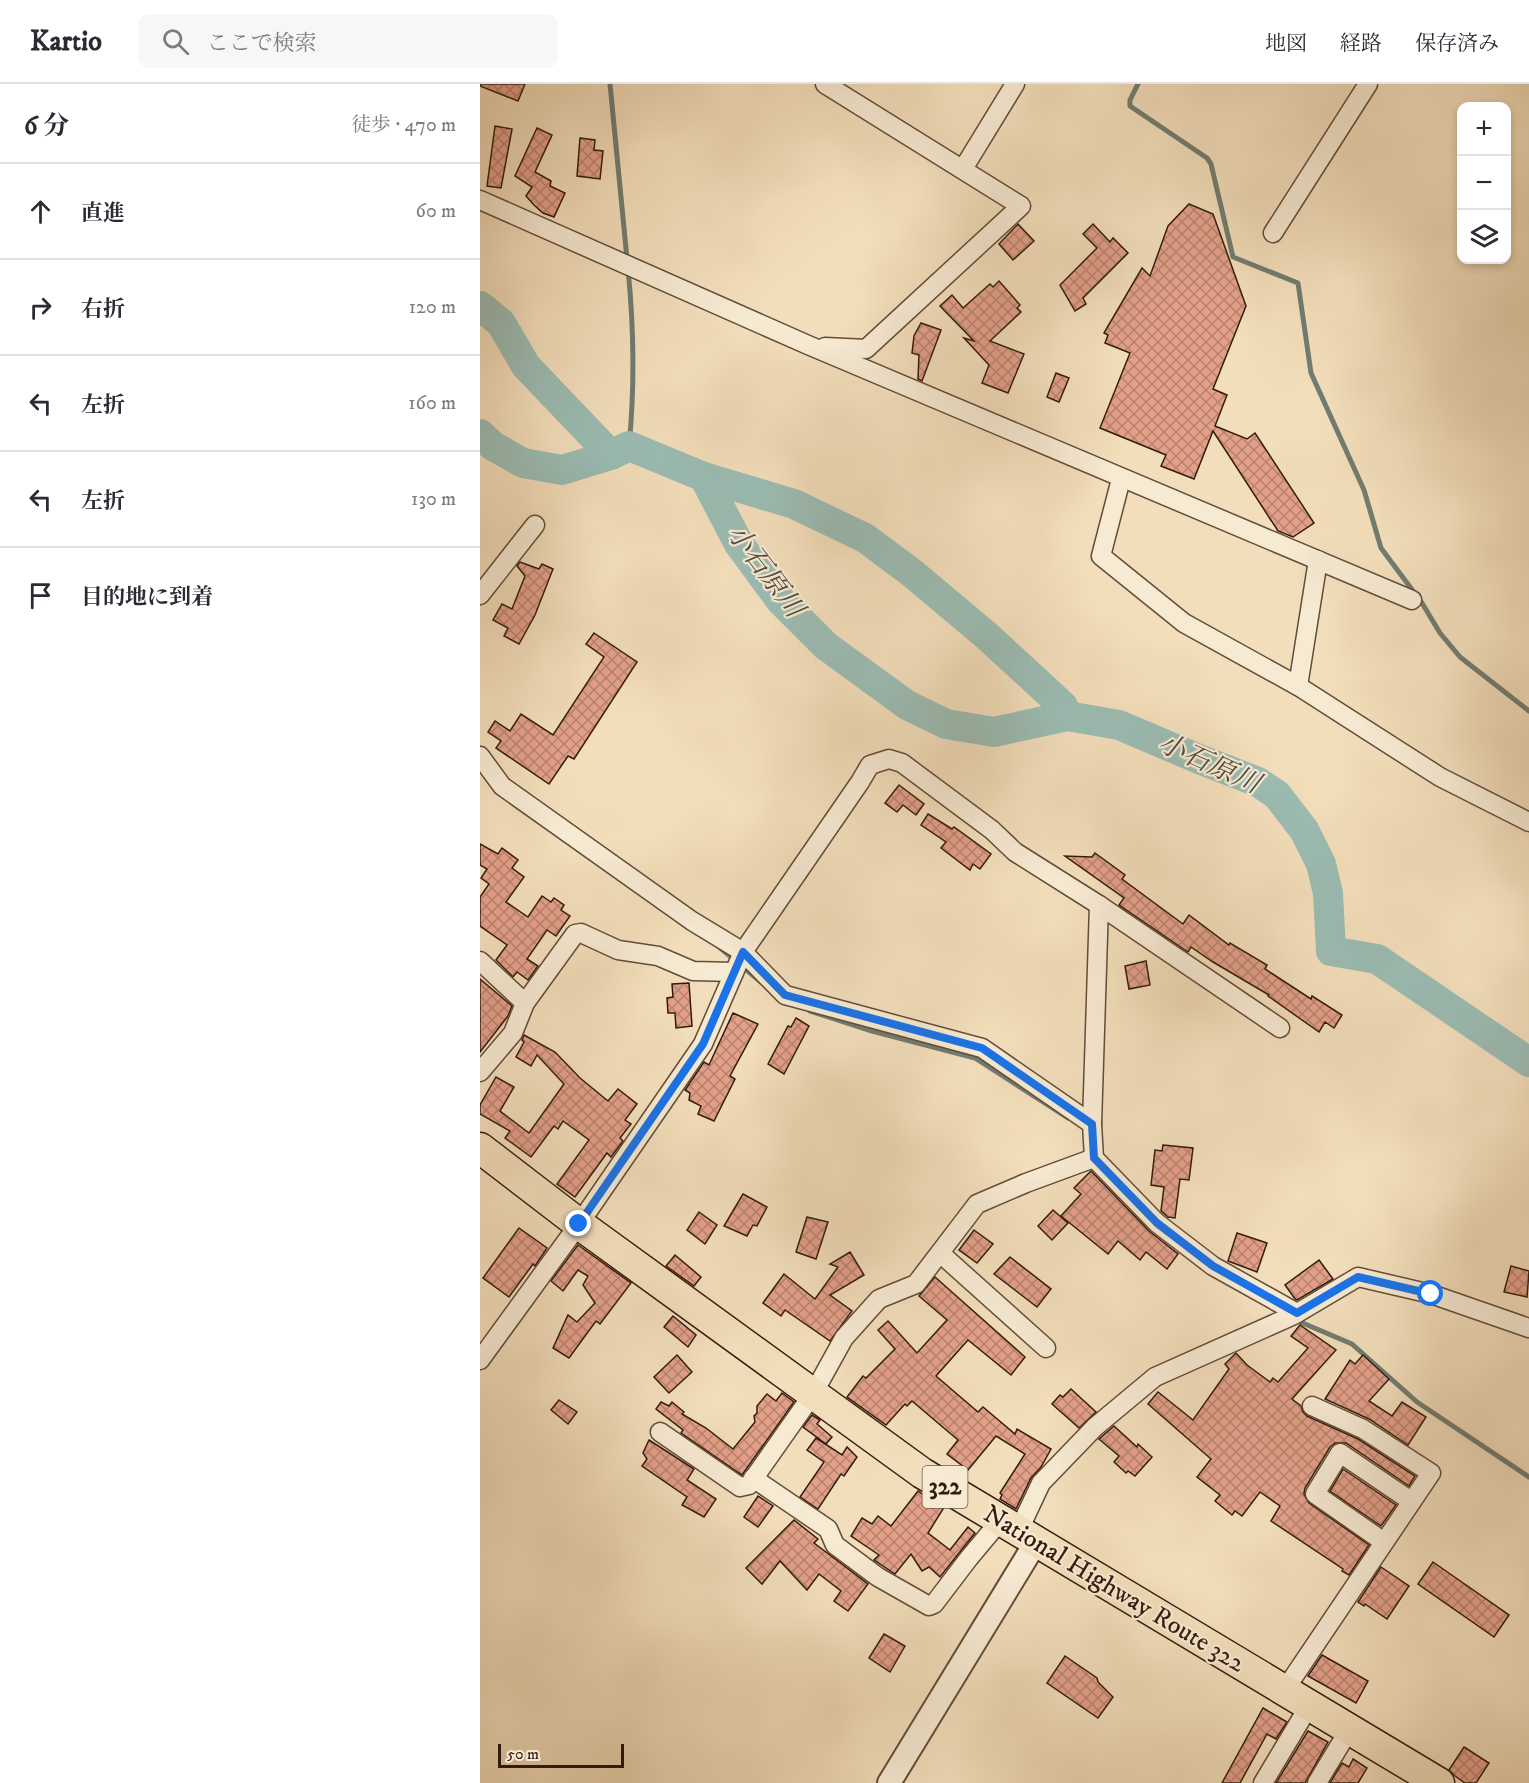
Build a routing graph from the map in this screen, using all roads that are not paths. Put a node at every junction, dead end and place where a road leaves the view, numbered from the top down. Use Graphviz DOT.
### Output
graph roads {
  1 [pos="825,84"];
  2 [pos="1015,84"];
  3 [pos="1368,84"];
  4 [pos="963,169"];
  5 [pos="480,200"];
  6 [pos="1274,233"];
  7 [pos="808,345"];
  8 [pos="1121,479"];
  9 [pos="535,525"];
  10 [pos="1318,560"];
  11 [pos="480,595"];
  12 [pos="1412,600"];
  13 [pos="1298,686"];
  14 [pos="480,756"];
  15 [pos="1529,822"];
  16 [pos="1099,905"];
  17 [pos="480,961"];
  18 [pos="739,962"];
  19 [pos="525,1003"];
  20 [pos="1280,1028"];
  21 [pos="480,1072"];
  22 [pos="1092,1124"];
  23 [pos="480,1148"];
  24 [pos="1091,1159"];
  25 [pos="579,1224"];
  26 [pos="940,1253"];
  27 [pos="1297,1313"];
  28 [pos="1529,1328"];
  29 [pos="1046,1348"];
  30 [pos="480,1360"];
  31 [pos="813,1394"];
  32 [pos="1311,1406"];
  33 [pos="660,1432"];
  34 [pos="753,1478"];
  35 [pos="1411,1501"];
  36 [pos="1018,1531"];
  37 [pos="1384,1542"];
  38 [pos="1284,1691"];
  39 [pos="1309,1706"];
  40 [pos="1349,1730"];
  41 [pos="889,1783"];
  42 [pos="1263,1783"];
  43 [pos="1317,1783"];
  44 [pos="1439,1783"];
  1 -- 4 [label="street"];
  2 -- 4 [label="street"];
  3 -- 6 [label="street"];
  4 -- 7 [label="street"];
  5 -- 7 [label="street"];
  7 -- 8 [label="street"];
  8 -- 10 [label="street"];
  8 -- 13 [label="street"];
  9 -- 11 [label="street"];
  10 -- 12 [label="street"];
  10 -- 13 [label="street"];
  13 -- 15 [label="street"];
  14 -- 18 [label="street"];
  16 -- 18 [label="street"];
  16 -- 20 [label="street"];
  16 -- 22 [label="street"];
  17 -- 19 [label="street"];
  18 -- 19 [label="street"];
  18 -- 22 [label="street"];
  18 -- 25 [label="street"];
  19 -- 21 [label="street"];
  22 -- 24 [label="street"];
  23 -- 25 [label="highway, National Highway Route 322 / 322"];
  24 -- 26 [label="street"];
  24 -- 27 [label="street"];
  25 -- 30 [label="street"];
  25 -- 31 [label="highway, National Highway Route 322 / 322"];
  26 -- 29 [label="street"];
  26 -- 31 [label="street"];
  27 -- 28 [label="street"];
  27 -- 36 [label="street"];
  31 -- 34 [label="street"];
  31 -- 36 [label="highway, National Highway Route 322 / 322"];
  32 -- 35 [label="street"];
  33 -- 34 [label="street"];
  34 -- 36 [label="street"];
  35 -- 37 [label="street"];
  35 -- 37 [label="street"];
  36 -- 38 [label="highway, National Highway Route 322 / 322"];
  36 -- 41 [label="street"];
  37 -- 38 [label="street"];
  38 -- 39 [label="highway, National Highway Route 322 / 322"];
  39 -- 40 [label="highway, National Highway Route 322 / 322"];
  39 -- 42 [label="street"];
  40 -- 43 [label="street"];
  40 -- 44 [label="highway, National Highway Route 322 / 322"];
}
